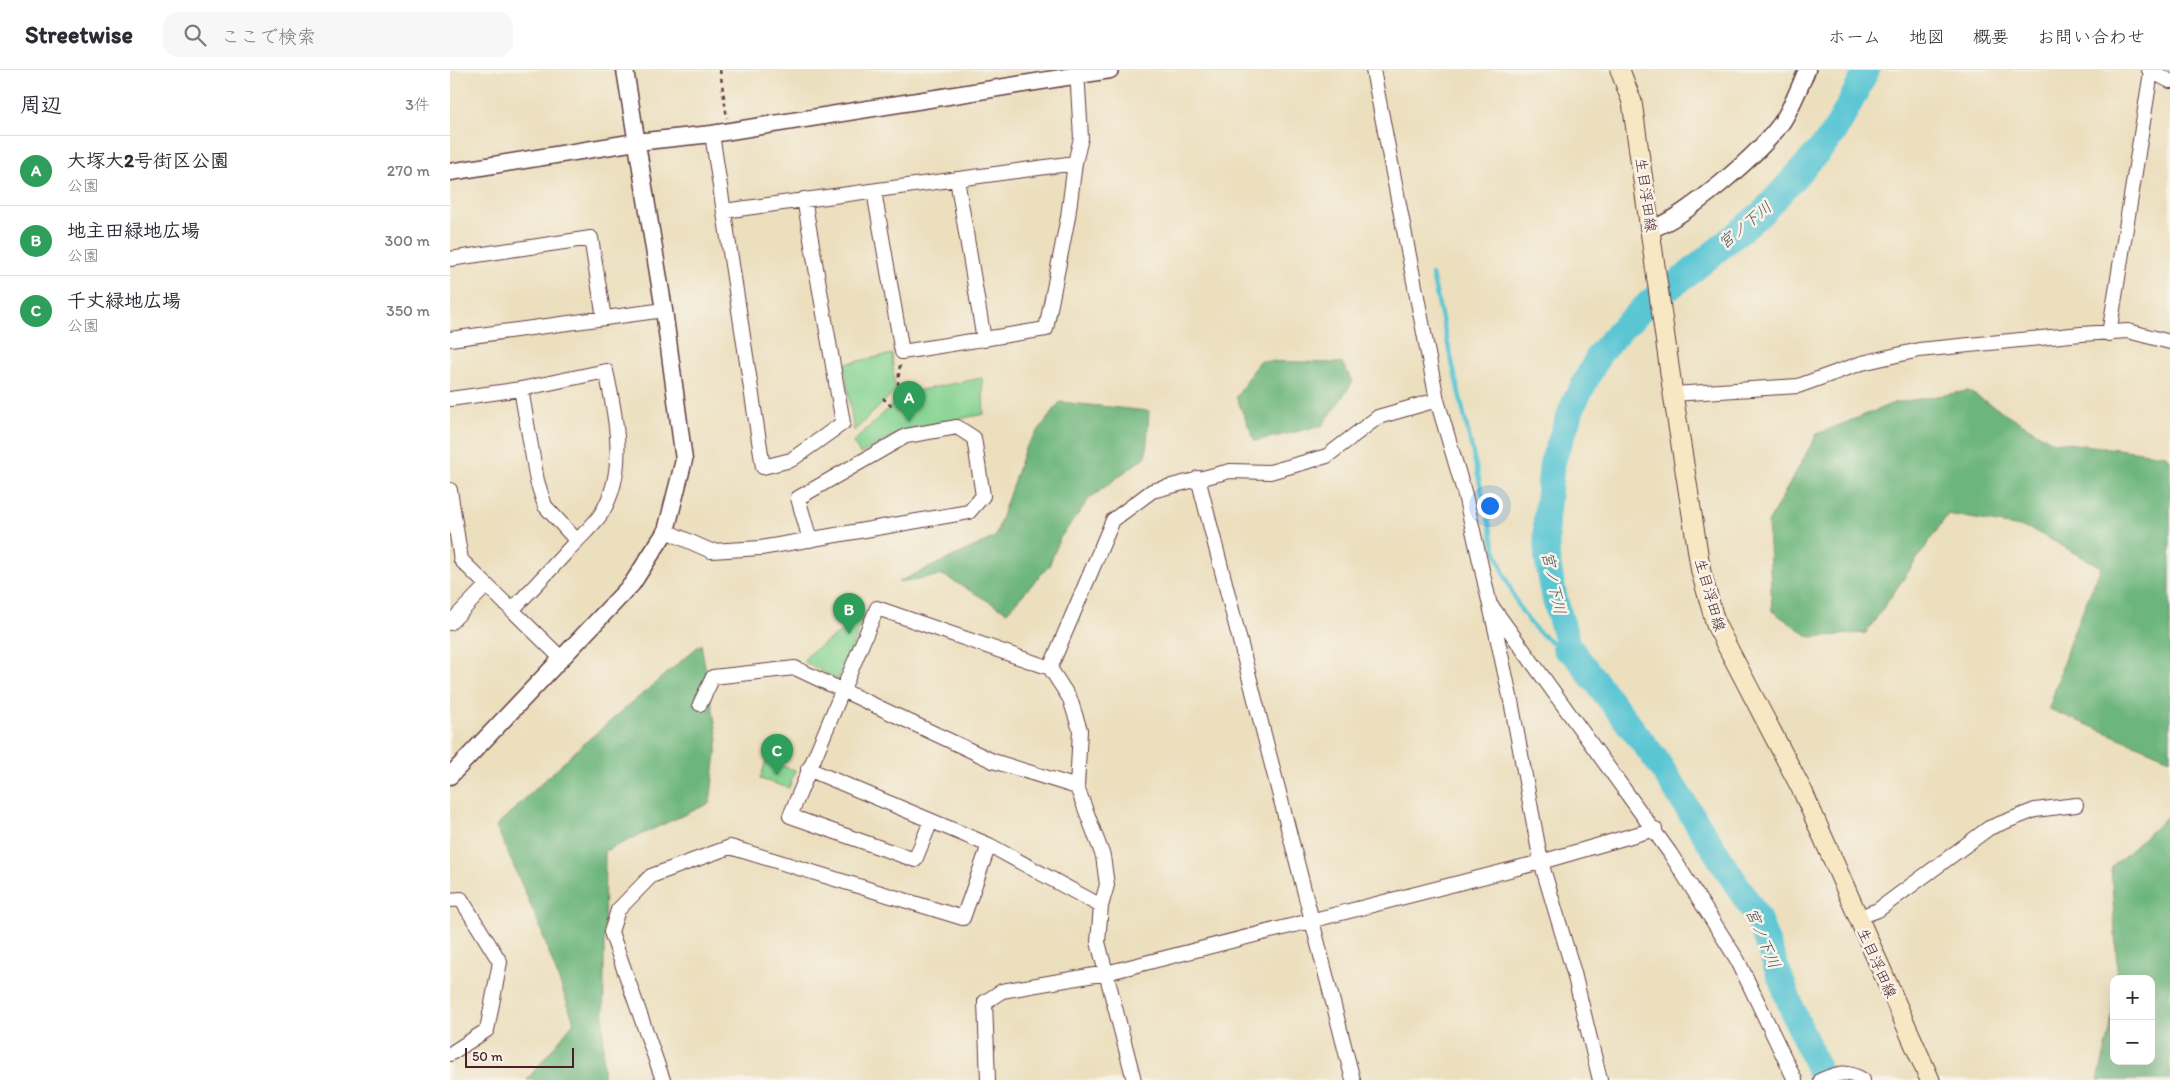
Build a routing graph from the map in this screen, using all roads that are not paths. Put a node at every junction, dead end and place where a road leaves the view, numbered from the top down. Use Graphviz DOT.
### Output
graph roads {
  1 [pos="625,70"];
  2 [pos="1110,70"];
  3 [pos="1373,70"];
  4 [pos="1620,70"];
  5 [pos="1807,70"];
  6 [pos="2150,71"];
  7 [pos="1078,72"];
  8 [pos="2170,81"];
  9 [pos="712,134"];
  10 [pos="636,142"];
  11 [pos="1075,163"];
  12 [pos="450,172"];
  13 [pos="957,179"];
  14 [pos="874,192"];
  15 [pos="804,199"];
  16 [pos="724,211"];
  17 [pos="1651,229"];
  18 [pos="450,259"];
  19 [pos="664,310"];
  20 [pos="604,318"];
  21 [pos="2109,334"];
  22 [pos="450,339"];
  23 [pos="984,340"];
  24 [pos="2170,342"];
  25 [pos="521,388"];
  26 [pos="1673,394"];
  27 [pos="450,399"];
  28 [pos="1437,400"];
  29 [pos="1198,478"];
  30 [pos="450,490"];
  31 [pos="666,531"];
  32 [pos="810,540"];
  33 [pos="577,541"];
  34 [pos="486,586"];
  35 [pos="1488,601"];
  36 [pos="512,610"];
  37 [pos="450,623"];
  38 [pos="561,658"];
  39 [pos="1050,668"];
  40 [pos="842,690"];
  41 [pos="700,704"];
  42 [pos="808,769"];
  43 [pos="450,776"];
  44 [pos="1077,787"];
  45 [pos="2076,805"];
  46 [pos="931,820"];
  47 [pos="1655,829"];
  48 [pos="989,845"];
  49 [pos="1541,862"];
  50 [pos="450,900"];
  51 [pos="1101,906"];
  52 [pos="1857,918"];
  53 [pos="1313,920"];
  54 [pos="1106,973"];
  55 [pos="452,1049"];
  56 [pos="662,1080"];
  57 [pos="988,1080"];
  58 [pos="1134,1080"];
  59 [pos="1353,1080"];
  60 [pos="1600,1080"];
  61 [pos="1795,1080"];
  62 [pos="1821,1080"];
  63 [pos="1863,1080"];
  64 [pos="1930,1080"];
  1 -- 10 [label="street"];
  2 -- 7 [label="street"];
  3 -- 28 [label="street"];
  4 -- 17 [label="main road, 生目浮田線"];
  5 -- 17 [label="street"];
  6 -- 8 [label="street"];
  6 -- 21 [label="street"];
  7 -- 9 [label="street"];
  7 -- 11 [label="street"];
  9 -- 10 [label="street"];
  9 -- 16 [label="street"];
  10 -- 12 [label="street"];
  10 -- 19 [label="street"];
  11 -- 13 [label="street"];
  11 -- 23 [label="street"];
  13 -- 14 [label="street"];
  13 -- 23 [label="street"];
  14 -- 15 [label="street"];
  14 -- 23 [label="street"];
  15 -- 16 [label="street"];
  15 -- 16 [label="street"];
  17 -- 26 [label="main road, 生目浮田線"];
  18 -- 20 [label="street"];
  19 -- 20 [label="street"];
  19 -- 31 [label="street"];
  20 -- 22 [label="street"];
  21 -- 24 [label="street"];
  21 -- 26 [label="street"];
  25 -- 27 [label="street"];
  25 -- 33 [label="street"];
  25 -- 33 [label="street"];
  26 -- 52 [label="main road, 生目浮田線"];
  28 -- 29 [label="street"];
  28 -- 35 [label="street"];
  29 -- 39 [label="street"];
  29 -- 53 [label="street"];
  30 -- 34 [label="street"];
  31 -- 32 [label="street"];
  31 -- 38 [label="street"];
  32 -- 32 [label="street"];
  33 -- 36 [label="street"];
  34 -- 36 [label="street"];
  34 -- 37 [label="street"];
  35 -- 47 [label="street"];
  35 -- 49 [label="street"];
  36 -- 38 [label="street"];
  38 -- 43 [label="street"];
  39 -- 40 [label="street"];
  39 -- 44 [label="street"];
  40 -- 41 [label="street"];
  40 -- 42 [label="street"];
  40 -- 44 [label="street"];
  42 -- 46 [label="street"];
  42 -- 46 [label="street"];
  44 -- 51 [label="street"];
  45 -- 52 [label="street"];
  46 -- 48 [label="street"];
  47 -- 49 [label="street"];
  47 -- 61 [label="street"];
  48 -- 51 [label="street"];
  48 -- 56 [label="street"];
  49 -- 53 [label="street"];
  49 -- 60 [label="street"];
  50 -- 55 [label="street"];
  51 -- 54 [label="street"];
  52 -- 64 [label="main road, 生目浮田線"];
  53 -- 54 [label="street"];
  53 -- 59 [label="street"];
  54 -- 57 [label="street"];
  54 -- 58 [label="street"];
  62 -- 63 [label="street"];
}
